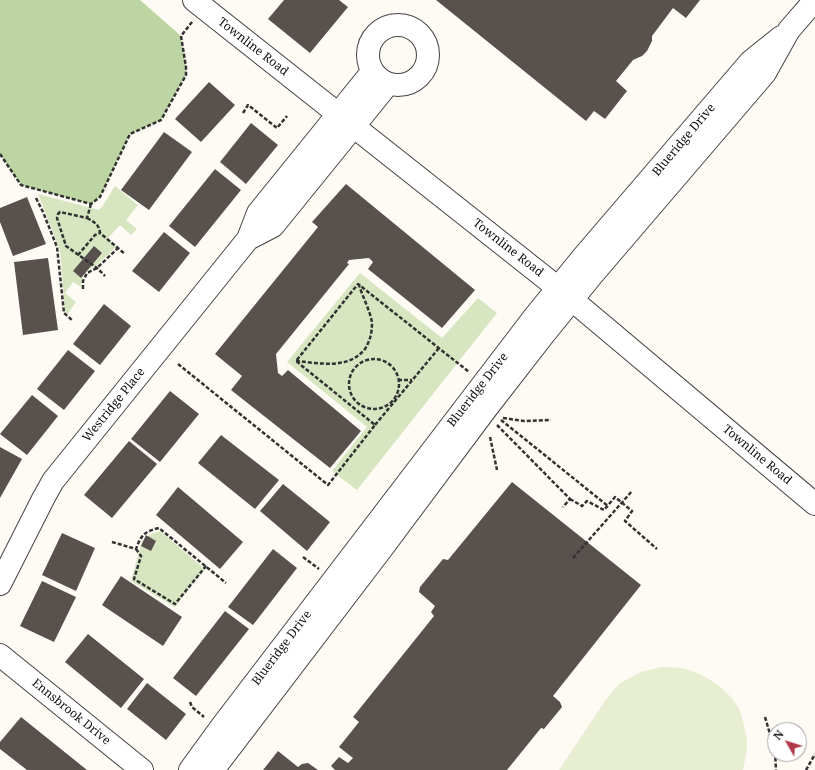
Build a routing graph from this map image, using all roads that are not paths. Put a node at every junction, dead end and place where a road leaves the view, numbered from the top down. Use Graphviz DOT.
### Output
graph roads {
  1 [pos="815,0"];
  2 [pos="198,4"];
  3 [pos="380,78"];
  4 [pos="346,120"];
  5 [pos="565,294"];
  6 [pos="815,504"];
  7 [pos="0,584"];
  8 [pos="0,655"];
  9 [pos="142,770"];
  10 [pos="190,770"];
  11 [pos="213,770"];
  1 -- 5 [label="street, Blueridge Drive"];
  2 -- 4 [label="street, Townline Road"];
  3 -- 4 [label="street, Westridge Place"];
  4 -- 5 [label="street, Townline Road"];
  4 -- 7 [label="street, Westridge Place"];
  5 -- 6 [label="street, Townline Road"];
  5 -- 10 [label="street, Blueridge Drive"];
  5 -- 11 [label="street, Blueridge Drive"];
  8 -- 9 [label="street, Ennsbrook Drive"];
}
